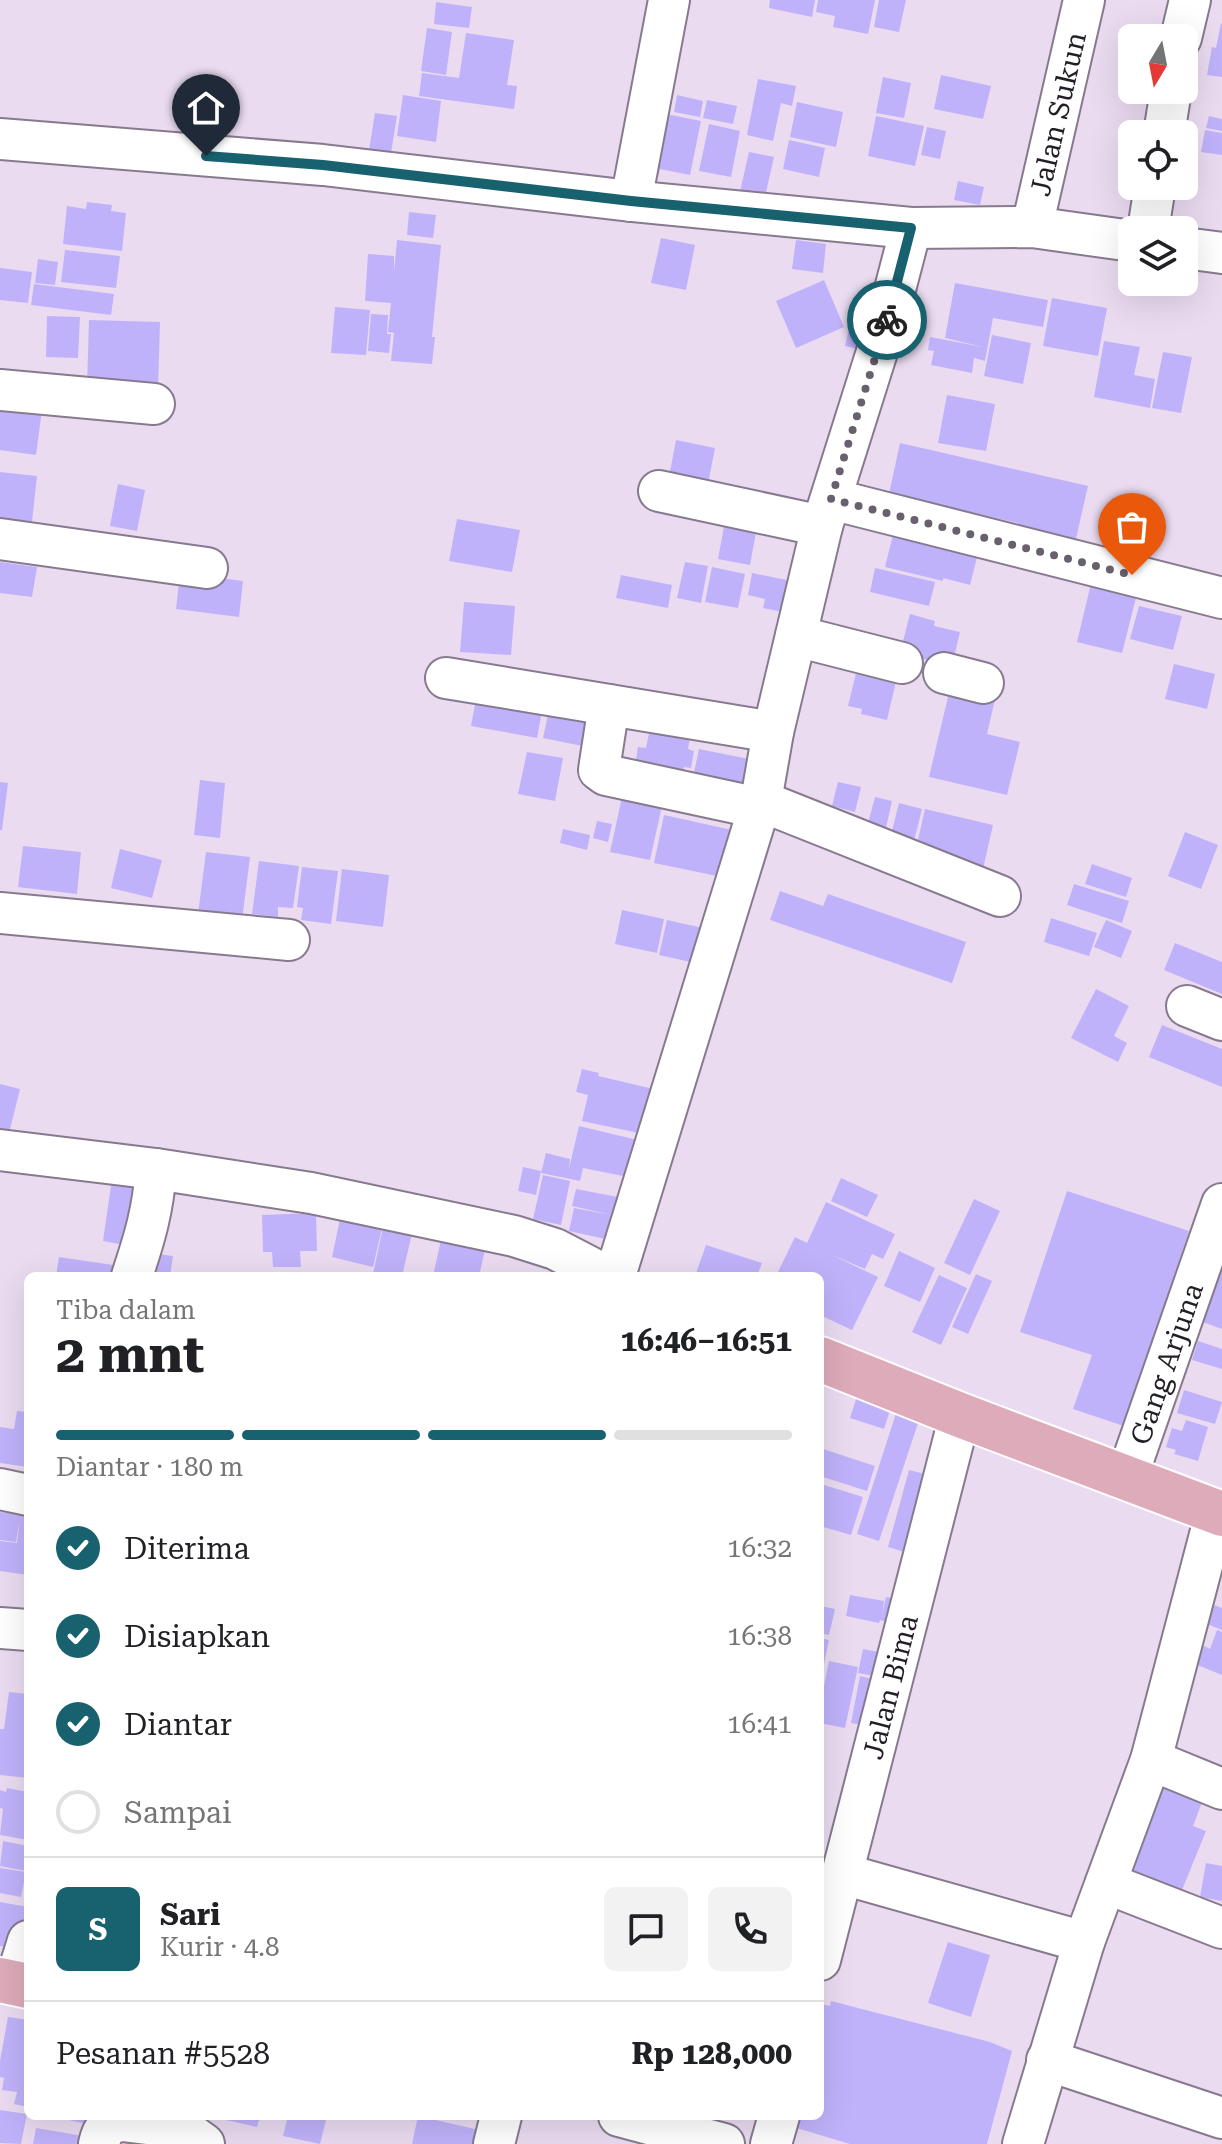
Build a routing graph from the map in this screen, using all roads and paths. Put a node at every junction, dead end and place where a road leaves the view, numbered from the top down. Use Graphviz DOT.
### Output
graph roads {
  1 [pos="669,0"];
  2 [pos="1084,0"];
  3 [pos="1190,0"];
  4 [pos="1184,24"];
  5 [pos="0,139"];
  6 [pos="631,201"];
  7 [pos="1032,227"];
  8 [pos="911,228"];
  9 [pos="1118,239"];
  10 [pos="1198,250"];
  11 [pos="1222,253"];
  12 [pos="0,390"];
  13 [pos="154,404"];
  14 [pos="659,491"];
  15 [pos="827,512"];
  16 [pos="0,539"];
  17 [pos="207,568"];
  18 [pos="1222,598"];
  19 [pos="796,636"];
  20 [pos="902,663"];
  21 [pos="944,673"];
  22 [pos="446,678"];
  23 [pos="983,683"];
  24 [pos="609,705"];
  25 [pos="773,732"];
  26 [pos="760,804"];
  27 [pos="1000,896"];
  28 [pos="0,913"];
  29 [pos="289,940"];
  30 [pos="0,1150"];
  31 [pos="156,1169"];
  32 [pos="1222,1204"];
  33 [pos="133,1272"];
  34 [pos="599,1272"];
  35 [pos="616,1272"];
  36 [pos="824,1361"];
  37 [pos="960,1415"];
  38 [pos="1127,1477"];
  39 [pos="0,1489"];
  40 [pos="24,1494"];
  41 [pos="1219,1513"];
  42 [pos="0,1628"];
  43 [pos="24,1630"];
  44 [pos="1151,1760"];
  45 [pos="1222,1789"];
  46 [pos="843,1874"];
  47 [pos="1106,1883"];
  48 [pos="1222,1928"];
  49 [pos="1084,1942"];
  50 [pos="824,1945"];
  51 [pos="24,1953"];
  52 [pos="14,1983"];
  53 [pos="1047,2060"];
  54 [pos="1222,2118"];
  55 [pos="500,2120"];
  56 [pos="634,2120"];
  57 [pos="778,2120"];
  58 [pos="190,2129"];
  59 [pos="99,2144"];
  60 [pos="494,2144"];
  61 [pos="724,2144"];
  62 [pos="771,2144"];
  63 [pos="1023,2144"];
  1 -- 6 [label="street"];
  2 -- 7 [label="street, Jalan Sukun"];
  3 -- 4 [label="street"];
  5 -- 6 [label="street"];
  6 -- 8 [label="street"];
  7 -- 8 [label="street"];
  7 -- 9 [label="street"];
  8 -- 15 [label="street"];
  10 -- 11 [label="street"];
  12 -- 13 [label="street"];
  14 -- 15 [label="street"];
  15 -- 18 [label="street"];
  15 -- 19 [label="street"];
  16 -- 17 [label="street"];
  19 -- 20 [label="street"];
  19 -- 25 [label="street"];
  21 -- 23 [label="street"];
  22 -- 24 [label="street"];
  24 -- 25 [label="street"];
  24 -- 26 [label="street"];
  25 -- 26 [label="street"];
  26 -- 27 [label="street"];
  26 -- 35 [label="street"];
  28 -- 29 [label="street"];
  30 -- 31 [label="street"];
  31 -- 33 [label="street"];
  31 -- 34 [label="street"];
  32 -- 38 [label="street, Gang Arjuna"];
  36 -- 37 [label="main road"];
  37 -- 38 [label="main road"];
  37 -- 46 [label="street, Jalan Bima"];
  38 -- 41 [label="main road"];
  39 -- 40 [label="street"];
  41 -- 44 [label="street"];
  42 -- 43 [label="street"];
  44 -- 45 [label="street"];
  44 -- 47 [label="street"];
  46 -- 49 [label="street"];
  46 -- 50 [label="street, Jalan Bima"];
  47 -- 48 [label="street"];
  47 -- 49 [label="street"];
  49 -- 53 [label="street"];
  51 -- 52 [label="street"];
  53 -- 54 [label="street"];
  53 -- 63 [label="street"];
  55 -- 60 [label="street"];
  56 -- 61 [label="street"];
  57 -- 62 [label="street"];
  58 -- 59 [label="street"];
}
